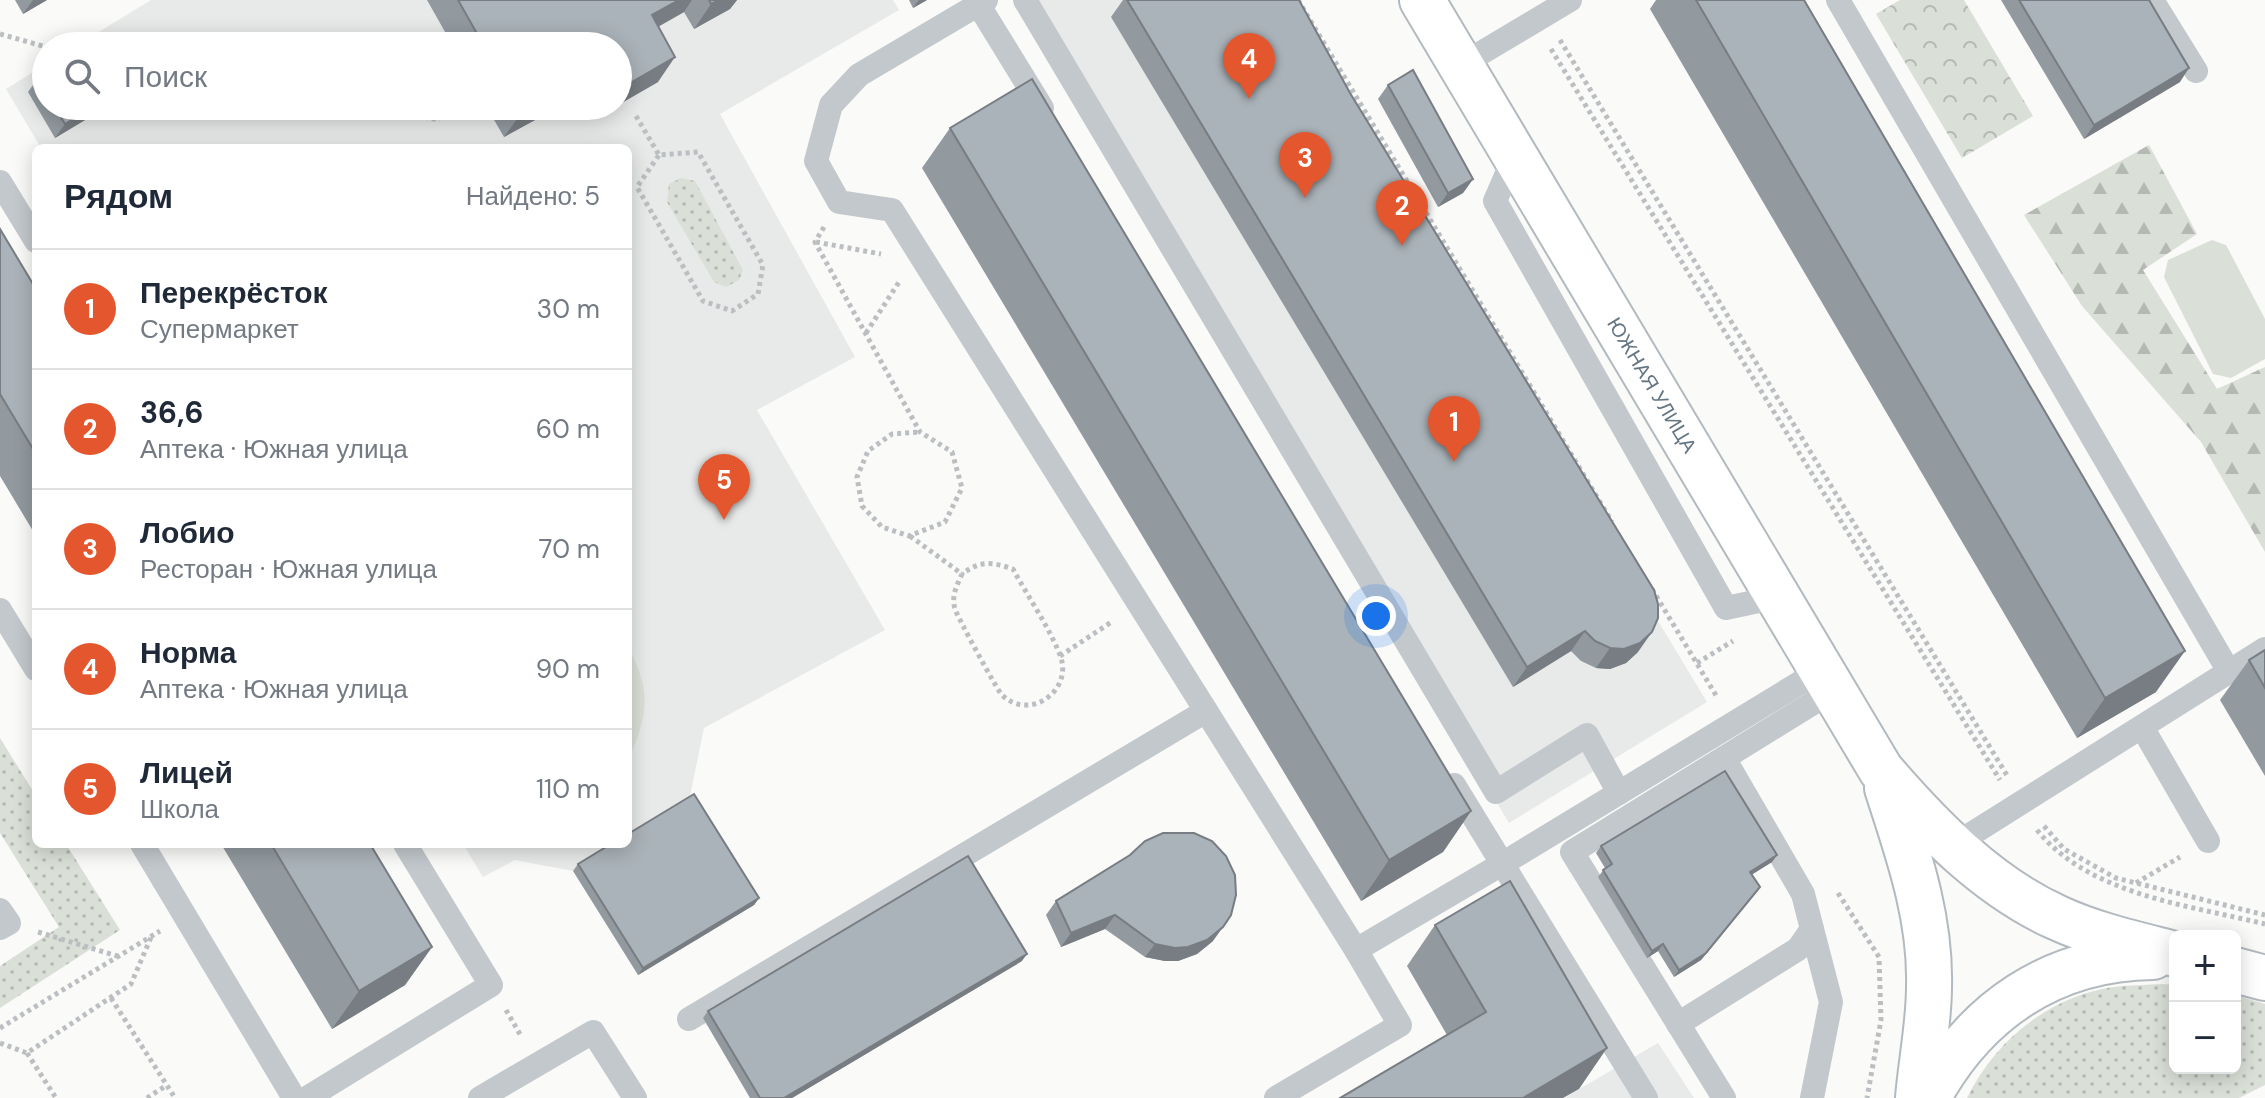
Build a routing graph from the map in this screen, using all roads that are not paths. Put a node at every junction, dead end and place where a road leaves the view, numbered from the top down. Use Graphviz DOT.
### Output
graph roads {
  1 [pos="1025,0"];
  2 [pos="1422,0"];
  3 [pos="1570,0"];
  4 [pos="1838,0"];
  5 [pos="2152,0"];
  6 [pos="982,2"];
  7 [pos="1461,65"];
  8 [pos="2196,71"];
  9 [pos="1053,125"];
  10 [pos="0,182"];
  11 [pos="32,234"];
  12 [pos="0,610"];
  13 [pos="2265,649"];
  14 [pos="32,662"];
  15 [pos="2228,670"];
  16 [pos="1828,680"];
  17 [pos="1206,711"];
  18 [pos="2142,727"];
  19 [pos="1724,758"];
  20 [pos="1439,760"];
  21 [pos="1881,770"];
  22 [pos="1619,793"];
  23 [pos="2208,841"];
  24 [pos="1954,845"];
  25 [pos="144,848"];
  26 [pos="407,848"];
  27 [pos="1502,864"];
  28 [pos="1812,929"];
  29 [pos="1356,950"];
  30 [pos="2169,954"];
  31 [pos="2169,956"];
  32 [pos="2241,972"];
  33 [pos="2265,978"];
  34 [pos="689,1019"];
  35 [pos="1678,1024"];
  36 [pos="294,1098"];
  37 [pos="307,1098"];
  38 [pos="480,1098"];
  39 [pos="635,1098"];
  40 [pos="1276,1098"];
  41 [pos="1646,1098"];
  42 [pos="1724,1098"];
  43 [pos="1812,1098"];
  44 [pos="1918,1098"];
  45 [pos="1928,1098"];
  1 -- 22 [label="lane"];
  2 -- 7 [label="street, ЮЖНАЯ УЛИЦА"];
  3 -- 7 [label="lane"];
  4 -- 15 [label="lane"];
  5 -- 8 [label="lane"];
  6 -- 9 [label="lane"];
  6 -- 17 [label="lane"];
  7 -- 16 [label="street, ЮЖНАЯ УЛИЦА"];
  10 -- 11 [label="lane"];
  12 -- 14 [label="lane"];
  13 -- 15 [label="lane"];
  15 -- 18 [label="lane"];
  16 -- 19 [label="lane"];
  16 -- 21 [label="street, ЮЖНАЯ УЛИЦА"];
  16 -- 22 [label="lane"];
  17 -- 29 [label="lane"];
  17 -- 34 [label="lane"];
  18 -- 23 [label="lane"];
  18 -- 24 [label="lane"];
  19 -- 28 [label="lane"];
  19 -- 35 [label="lane"];
  20 -- 27 [label="lane"];
  21 -- 24 [label="street, ЮЖНАЯ УЛИЦА"];
  21 -- 44 [label="street, ЮЖНАЯ УЛИЦА"];
  22 -- 27 [label="lane"];
  24 -- 30 [label="street, ЮЖНАЯ УЛИЦА"];
  25 -- 36 [label="lane"];
  26 -- 37 [label="lane"];
  27 -- 29 [label="lane"];
  27 -- 41 [label="lane"];
  28 -- 35 [label="lane"];
  28 -- 43 [label="lane"];
  29 -- 40 [label="lane"];
  31 -- 45 [label="street"];
  32 -- 33 [label="street"];
  35 -- 42 [label="lane"];
  38 -- 39 [label="lane"];
}
